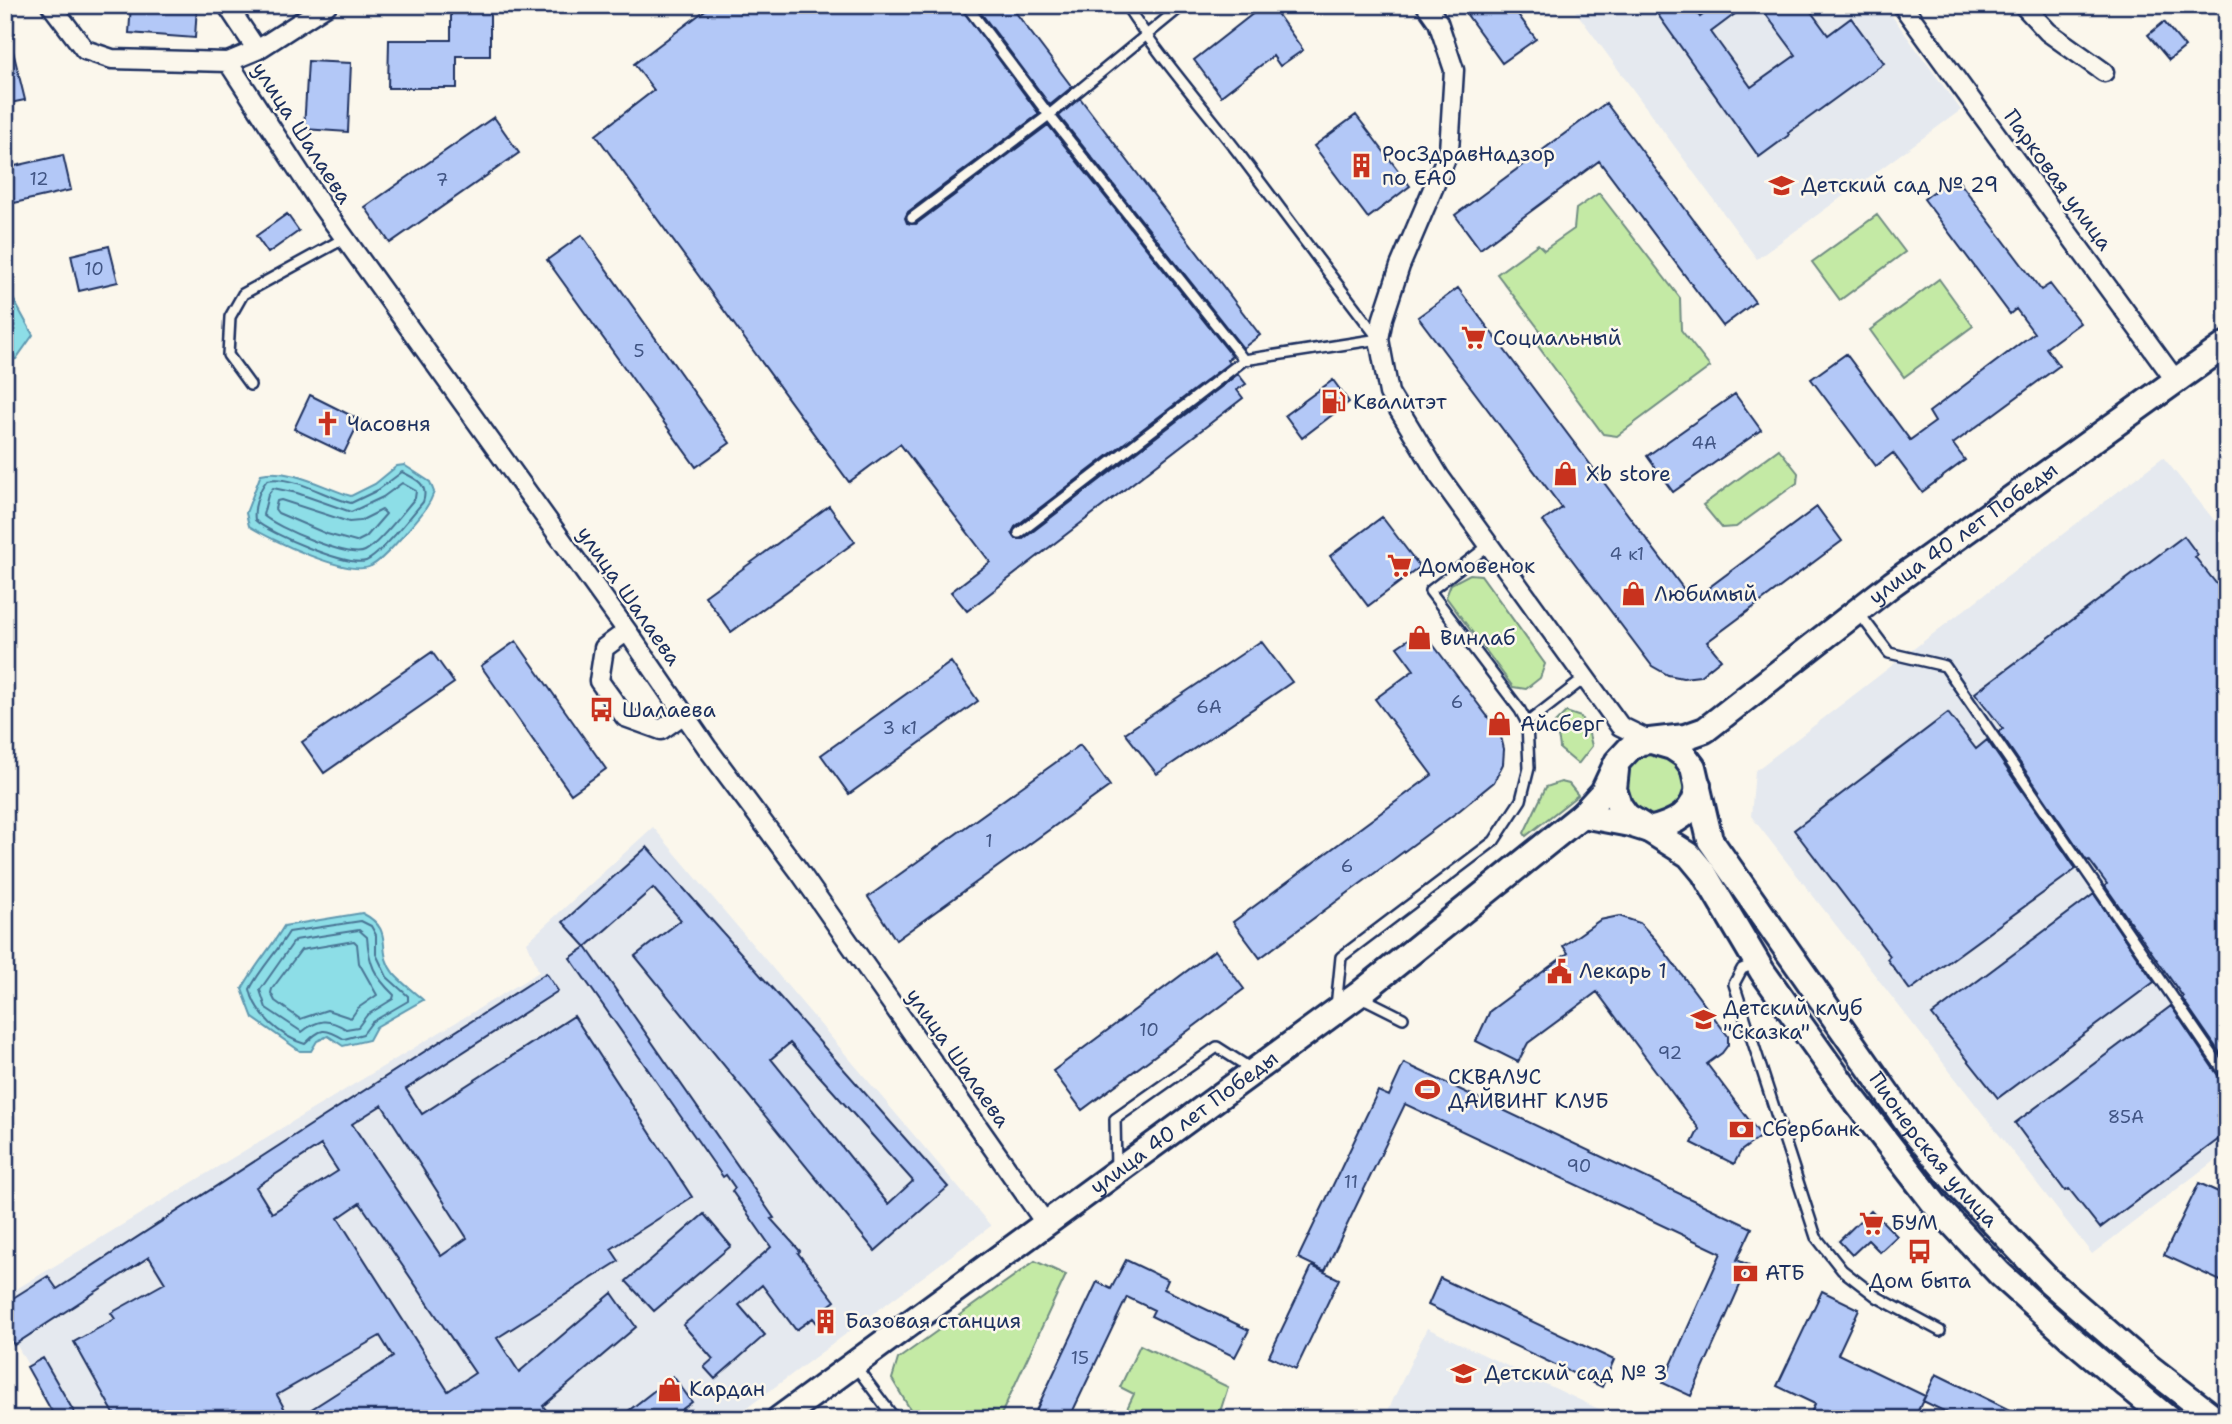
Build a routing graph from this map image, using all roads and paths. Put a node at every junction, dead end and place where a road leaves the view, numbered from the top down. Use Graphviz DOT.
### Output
graph roads {
  1 [pos="51,5"];
  2 [pos="227,5"];
  3 [pos="327,5"];
  4 [pos="965,5"];
  5 [pos="1126,5"];
  6 [pos="1183,5"];
  7 [pos="1426,5"];
  8 [pos="1902,5"];
  9 [pos="2023,5"];
  10 [pos="1146,35"];
  11 [pos="257,50"];
  12 [pos="228,62"];
  13 [pos="2104,72"];
  14 [pos="1049,115"];
  15 [pos="912,218"];
  16 [pos="345,238"];
  17 [pos="1379,338"];
  18 [pos="2227,344"];
  19 [pos="1244,360"];
  20 [pos="2176,381"];
  21 [pos="250,385"];
  22 [pos="1019,533"];
  23 [pos="1489,545"];
  24 [pos="1857,611"];
  25 [pos="627,631"];
  26 [pos="1585,678"];
  27 [pos="684,714"];
  28 [pos="1527,723"];
  29 [pos="1620,726"];
  30 [pos="1705,730"];
  31 [pos="1651,741"];
  32 [pos="1617,762"];
  33 [pos="1698,789"];
  34 [pos="1582,815"];
  35 [pos="1648,831"];
  36 [pos="1762,971"];
  37 [pos="1358,995"];
  38 [pos="1335,1012"];
  39 [pos="1403,1018"];
  40 [pos="1255,1071"];
  41 [pos="2227,1076"];
  42 [pos="1116,1172"];
  43 [pos="1949,1198"];
  44 [pos="1046,1224"];
  45 [pos="1940,1331"];
  46 [pos="854,1364"];
  47 [pos="779,1419"];
  48 [pos="895,1419"];
  49 [pos="2168,1419"];
  50 [pos="2216,1419"];
  1 -- 12 [label="street"];
  2 -- 11 [label="street, улица Шалаева"];
  3 -- 11 [label="street"];
  4 -- 14 [label="lane"];
  5 -- 10 [label="lane"];
  6 -- 10 [label="lane"];
  7 -- 17 [label="street"];
  8 -- 20 [label="street, Парковая улица"];
  9 -- 13 [label="street"];
  10 -- 14 [label="lane"];
  10 -- 17 [label="lane"];
  11 -- 12 [label="street, улица Шалаева"];
  12 -- 16 [label="street, улица Шалаева"];
  14 -- 15 [label="lane"];
  14 -- 19 [label="lane"];
  16 -- 21 [label="lane"];
  16 -- 25 [label="street, улица Шалаева"];
  17 -- 19 [label="lane"];
  17 -- 23 [label="street"];
  18 -- 20 [label="main road, улица 40 лет Победы"];
  19 -- 22 [label="lane"];
  20 -- 24 [label="main road, улица 40 лет Победы"];
  23 -- 26 [label="street"];
  23 -- 28 [label="lane"];
  24 -- 30 [label="main road, улица 40 лет Победы"];
  24 -- 41 [label="lane"];
  25 -- 27 [label="street, улица Шалаева"];
  25 -- 27 [label="street"];
  26 -- 28 [label="lane"];
  26 -- 29 [label="street"];
  27 -- 44 [label="street, улица Шалаева"];
  28 -- 38 [label="lane"];
  29 -- 31 [label="street"];
  29 -- 32 [label="street"];
  30 -- 31 [label="main road"];
  30 -- 33 [label="main road"];
  31 -- 32 [label="main road"];
  31 -- 33 [label="main road"];
  32 -- 34 [label="main road, улица 40 лет Победы"];
  32 -- 35 [label="main road"];
  33 -- 35 [label="main road"];
  33 -- 43 [label="main road, Пионерская улица"];
  34 -- 35 [label="main road"];
  34 -- 37 [label="main road, улица 40 лет Победы"];
  35 -- 36 [label="main road, Пионерская улица"];
  36 -- 43 [label="main road, Пионерская улица"];
  36 -- 45 [label="lane"];
  37 -- 38 [label="main road, улица 40 лет Победы"];
  37 -- 39 [label="lane"];
  38 -- 40 [label="main road, улица 40 лет Победы"];
  40 -- 42 [label="main road, улица 40 лет Победы"];
  40 -- 42 [label="lane"];
  42 -- 44 [label="main road, улица 40 лет Победы"];
  43 -- 49 [label="main road, Пионерская улица"];
  43 -- 50 [label="main road, Пионерская улица"];
  44 -- 46 [label="main road, улица 40 лет Победы"];
  46 -- 47 [label="main road, улица 40 лет Победы"];
  46 -- 48 [label="lane"];
}
